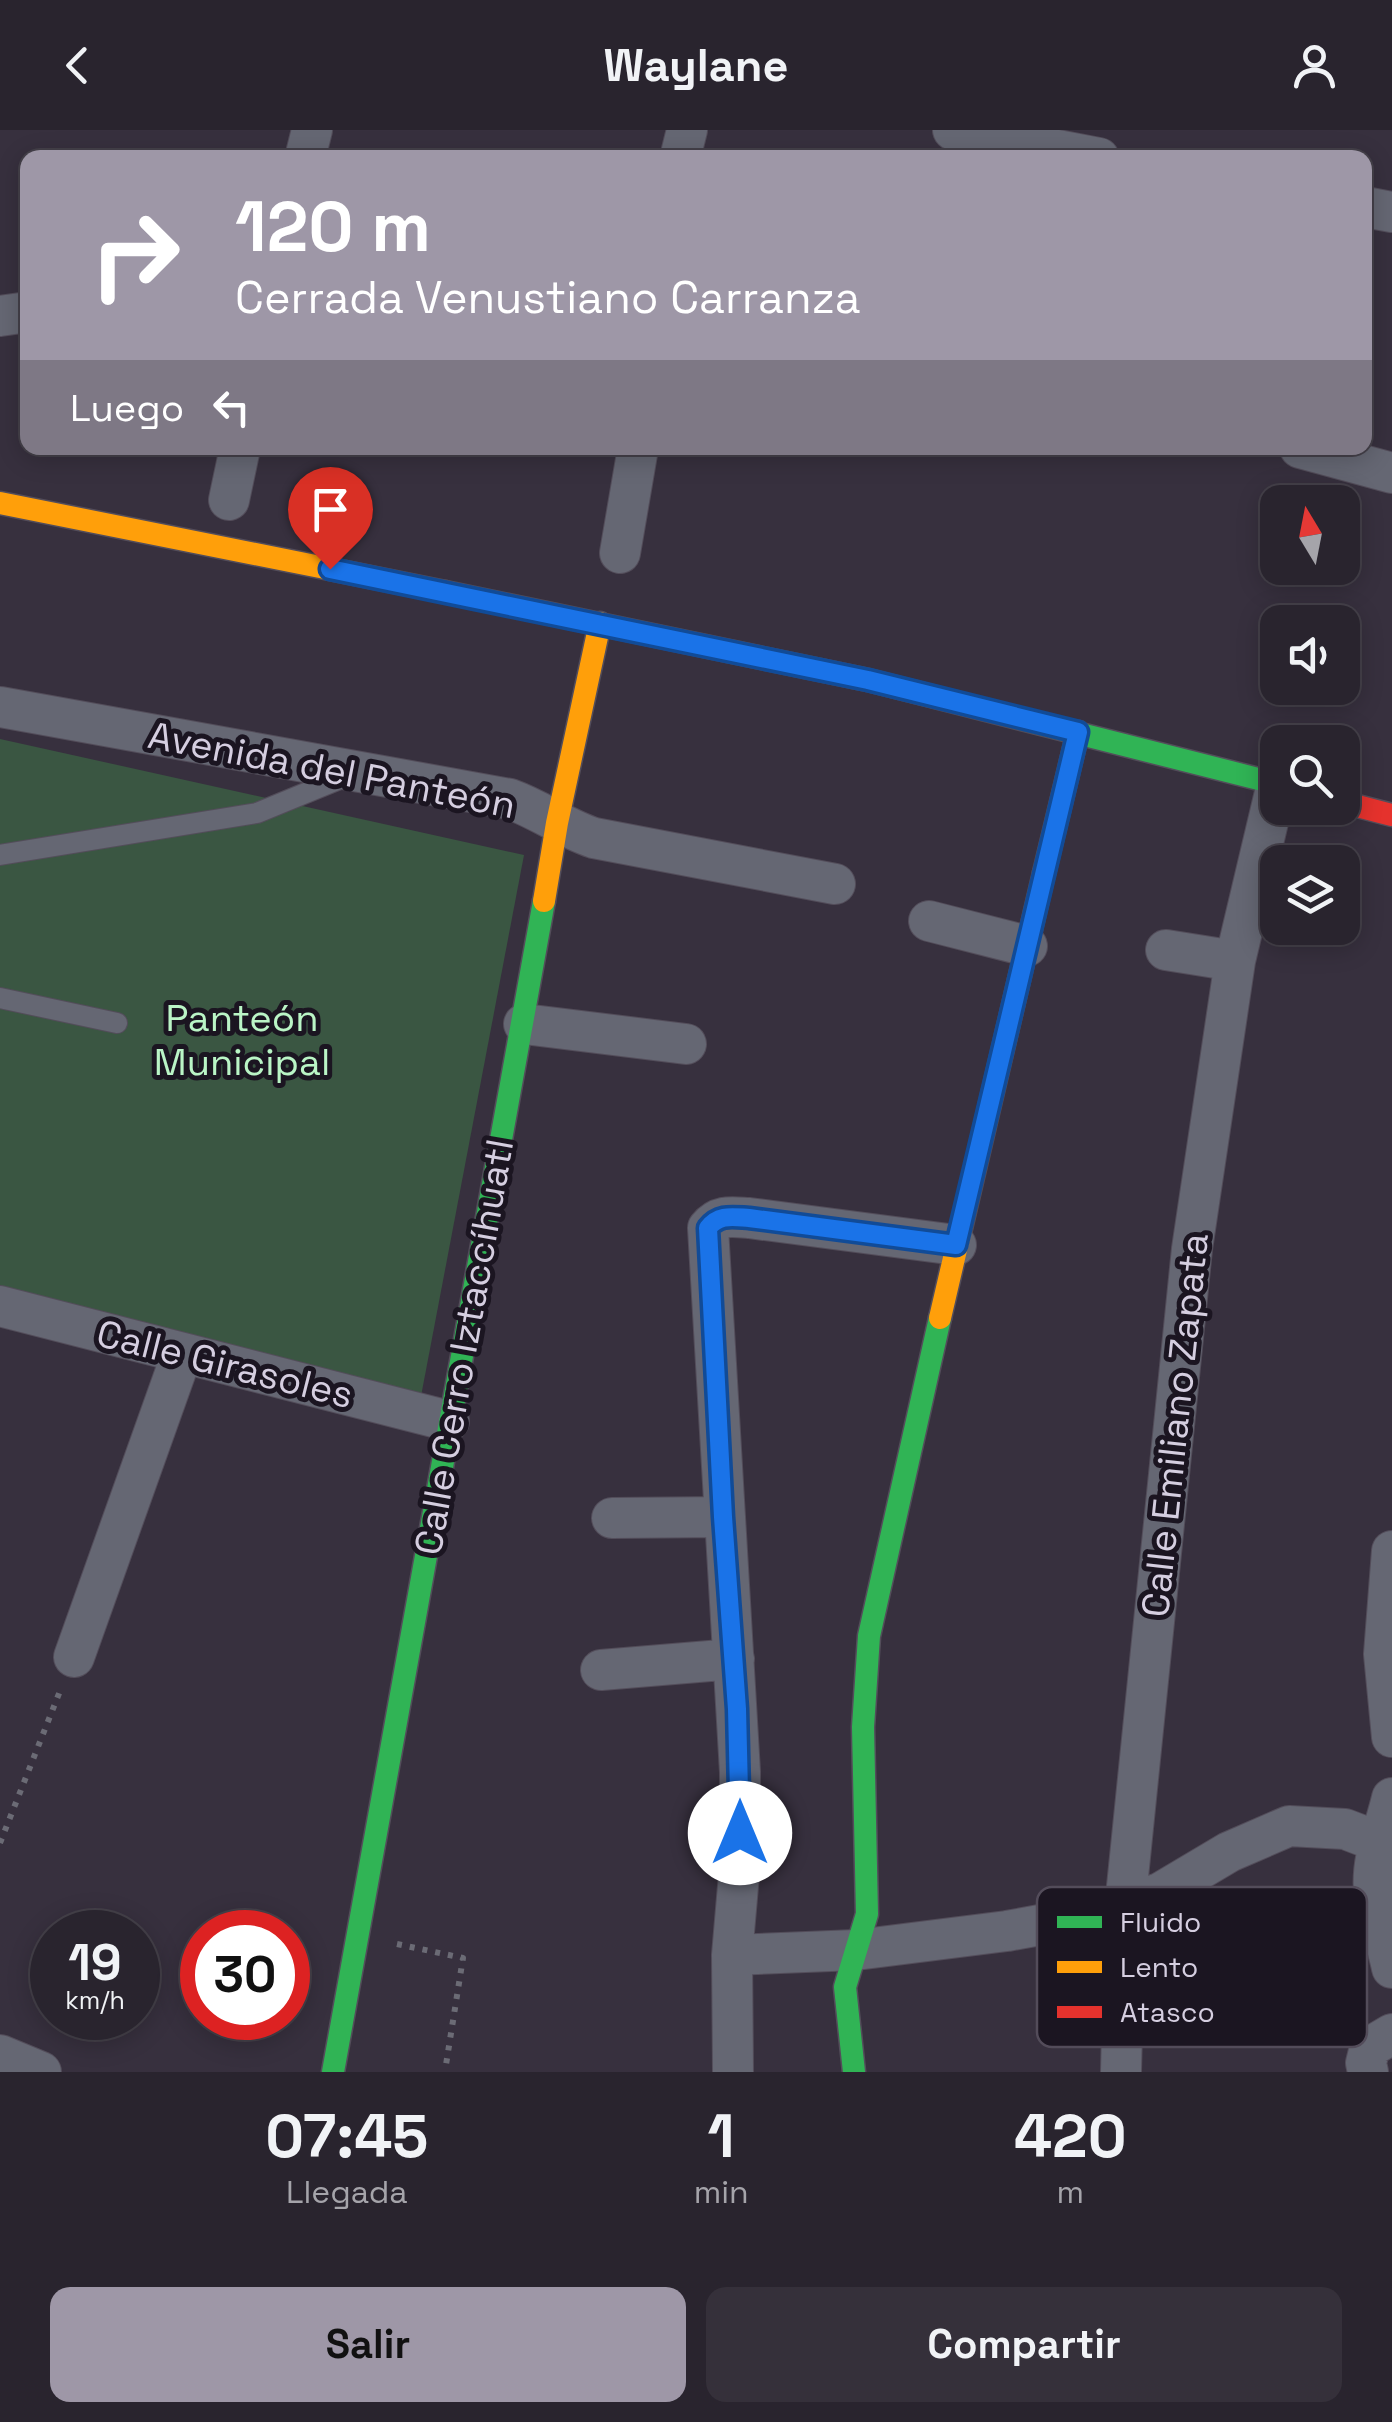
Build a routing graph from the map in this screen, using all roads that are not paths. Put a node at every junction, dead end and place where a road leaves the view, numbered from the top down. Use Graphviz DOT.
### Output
graph roads {
  1 [pos="953,130"];
  2 [pos="1058,150"];
  3 [pos="239,455"];
  4 [pos="637,455"];
  5 [pos="1326,455"];
  6 [pos="1392,473"];
  7 [pos="229,500"];
  8 [pos="0,503"];
  9 [pos="620,553"];
  10 [pos="600,623"];
  11 [pos="0,707"];
  12 [pos="1078,732"];
  13 [pos="355,772"];
  14 [pos="1260,780"];
  15 [pos="1360,807"];
  16 [pos="1392,815"];
  17 [pos="557,823"];
  18 [pos="1267,825"];
  19 [pos="0,855"];
  20 [pos="835,884"];
  21 [pos="929,921"];
  22 [pos="1026,946"];
  23 [pos="1166,950"];
  24 [pos="1235,960"];
  25 [pos="0,998"];
  26 [pos="117,1023"];
  27 [pos="524,1024"];
  28 [pos="686,1044"];
  29 [pos="956,1245"];
  30 [pos="0,1306"];
  31 [pos="182,1354"];
  32 [pos="450,1421"];
  33 [pos="723,1517"];
  34 [pos="612,1518"];
  35 [pos="1392,1551"];
  36 [pos="74,1657"];
  37 [pos="734,1659"];
  38 [pos="601,1670"];
  39 [pos="1389,1695"];
  40 [pos="1392,1737"];
  41 [pos="1392,1798"];
  42 [pos="1379,1842"];
  43 [pos="1127,1887"];
  44 [pos="1170,1887"];
  45 [pos="1037,1925"];
  46 [pos="856,1950"];
  47 [pos="732,1955"];
  48 [pos="1392,1968"];
  49 [pos="1392,2034"];
  50 [pos="1122,2047"];
  51 [pos="0,2055"];
  52 [pos="41,2072"];
  53 [pos="333,2072"];
  54 [pos="733,2072"];
  55 [pos="854,2072"];
  56 [pos="1121,2072"];
  57 [pos="1368,2072"];
  1 -- 2 [label="street"];
  3 -- 7 [label="street"];
  4 -- 9 [label="street"];
  5 -- 6 [label="street"];
  8 -- 10 [label="street"];
  10 -- 12 [label="street"];
  10 -- 17 [label="street, Calle Cerro Iztaccíhuatl"];
  11 -- 13 [label="street, Avenida del Panteón"];
  12 -- 14 [label="street"];
  12 -- 22 [label="street"];
  13 -- 17 [label="street, Avenida del Panteón"];
  13 -- 19 [label="lane"];
  15 -- 16 [label="street"];
  17 -- 20 [label="street, Avenida del Panteón"];
  17 -- 27 [label="street, Calle Cerro Iztaccíhuatl"];
  18 -- 24 [label="street, Calle Emiliano Zapata"];
  21 -- 22 [label="street"];
  22 -- 29 [label="street"];
  23 -- 24 [label="street"];
  24 -- 43 [label="street, Calle Emiliano Zapata"];
  25 -- 26 [label="lane"];
  27 -- 28 [label="street"];
  27 -- 32 [label="street, Calle Cerro Iztaccíhuatl"];
  29 -- 33 [label="street"];
  29 -- 46 [label="street"];
  30 -- 31 [label="street, Calle Girasoles"];
  31 -- 32 [label="street, Calle Girasoles"];
  31 -- 36 [label="street"];
  32 -- 53 [label="street, Calle Cerro Iztaccíhuatl"];
  33 -- 34 [label="street"];
  33 -- 37 [label="street"];
  35 -- 39 [label="street"];
  37 -- 38 [label="street"];
  37 -- 47 [label="street"];
  39 -- 40 [label="street"];
  41 -- 42 [label="street"];
  42 -- 44 [label="street"];
  42 -- 48 [label="street"];
  45 -- 46 [label="street"];
  46 -- 47 [label="street"];
  46 -- 55 [label="street"];
  47 -- 54 [label="street"];
  49 -- 57 [label="street"];
  50 -- 56 [label="street, Calle Emiliano Zapata"];
  51 -- 52 [label="street"];
}
